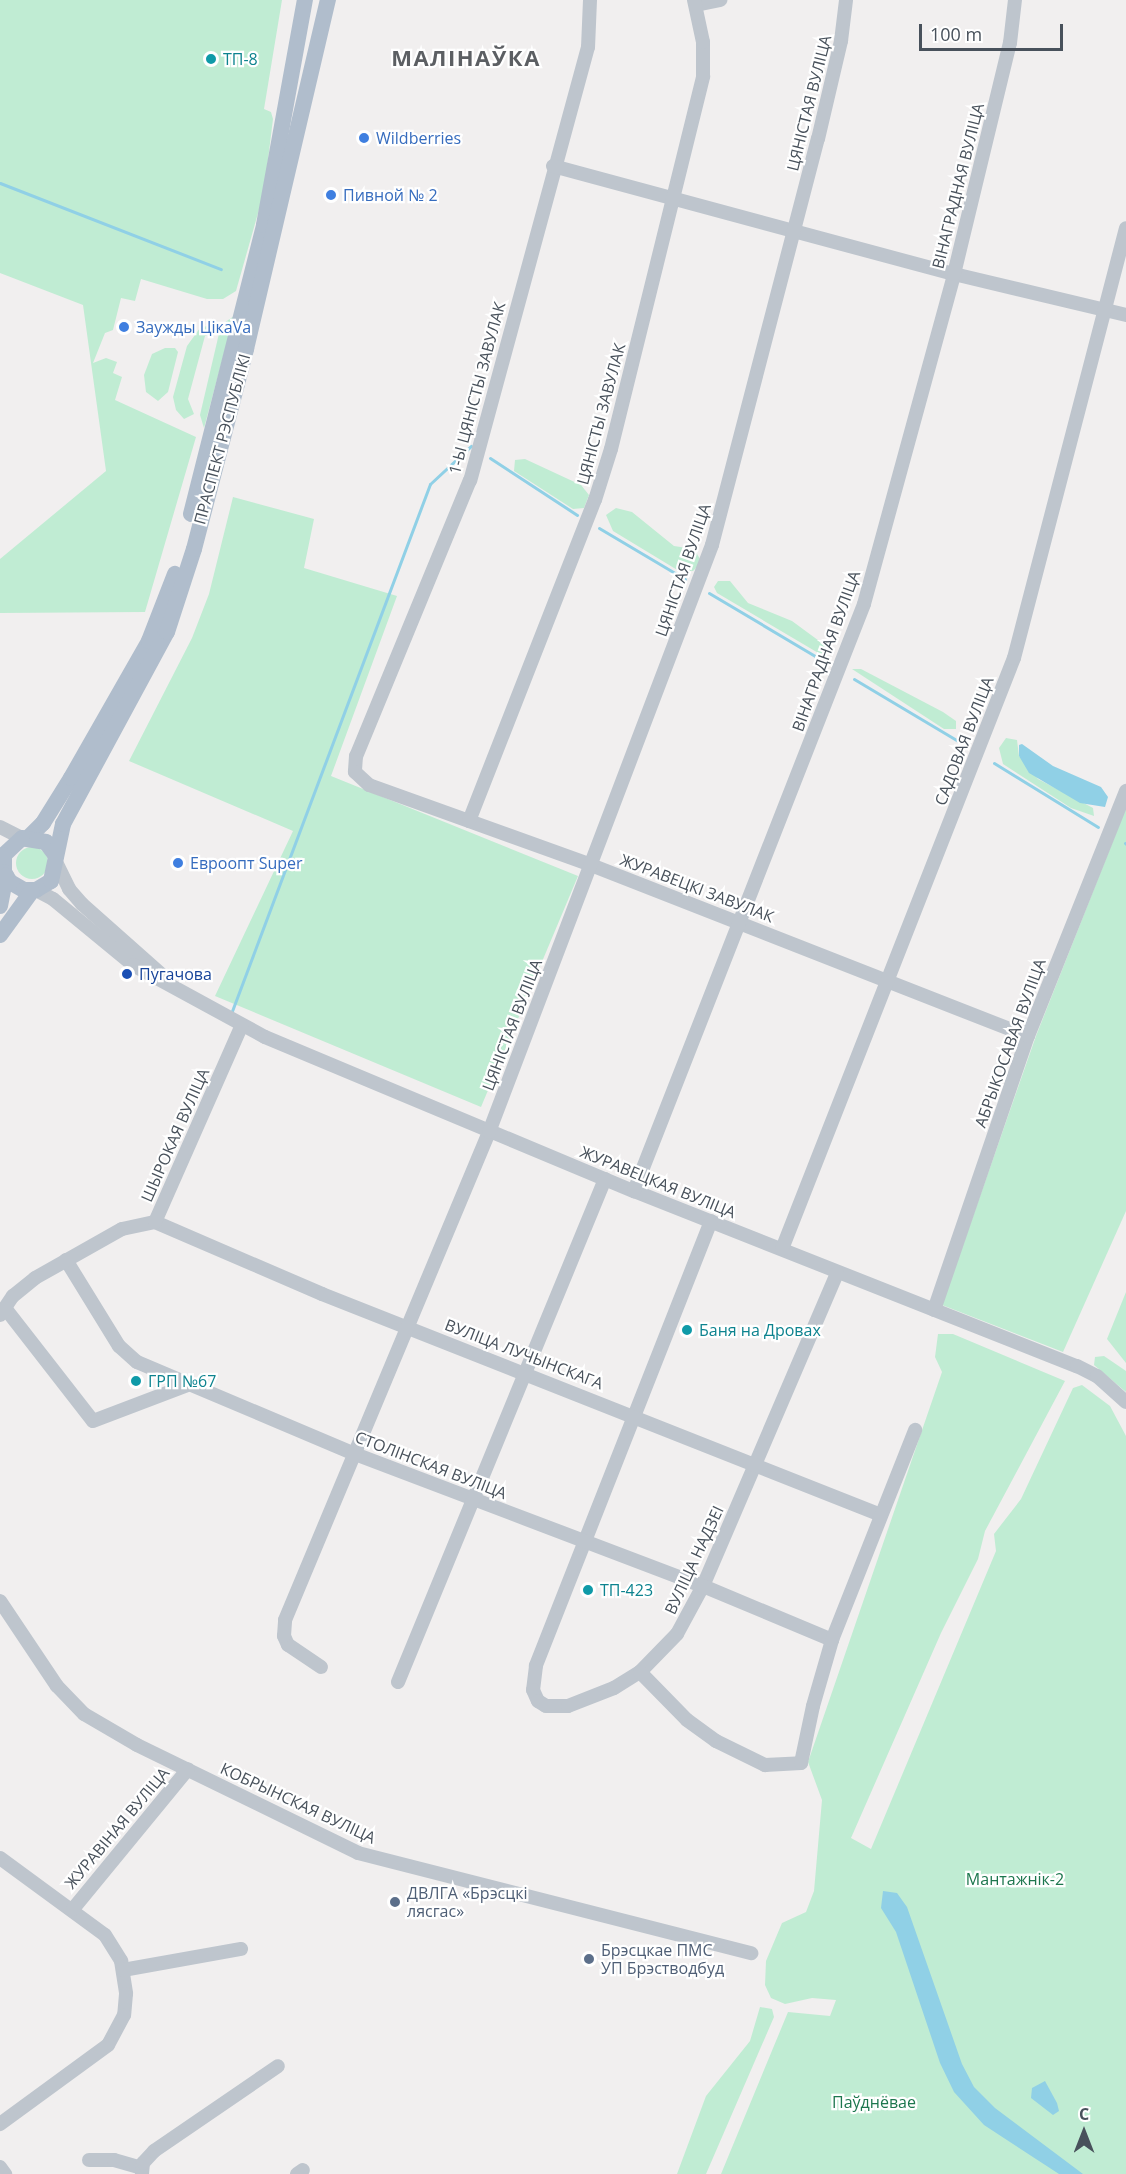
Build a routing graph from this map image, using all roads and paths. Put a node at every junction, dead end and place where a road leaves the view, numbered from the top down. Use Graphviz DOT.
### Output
graph roads {
  1 [pos="305,0"];
  2 [pos="328,0"];
  3 [pos="590,0"];
  4 [pos="720,0"];
  5 [pos="846,0"];
  6 [pos="1015,0"];
  7 [pos="695,3"];
  8 [pos="553,166"];
  9 [pos="673,198"];
  10 [pos="1126,228"];
  11 [pos="794,232"];
  12 [pos="954,274"];
  13 [pos="1104,310"];
  14 [pos="1126,315"];
  15 [pos="355,772"];
  16 [pos="1126,790"];
  17 [pos="469,821"];
  18 [pos="0,827"];
  19 [pos="26,837"];
  20 [pos="57,860"];
  21 [pos="591,865"];
  22 [pos="3,872"];
  23 [pos="34,891"];
  24 [pos="0,906"];
  25 [pos="739,922"];
  26 [pos="0,935"];
  27 [pos="888,980"];
  28 [pos="177,989"];
  29 [pos="242,1025"];
  30 [pos="1028,1036"];
  31 [pos="489,1132"];
  32 [pos="605,1179"];
  33 [pos="634,1191"];
  34 [pos="711,1221"];
  35 [pos="155,1222"];
  36 [pos="782,1249"];
  37 [pos="66,1260"];
  38 [pos="837,1272"];
  39 [pos="934,1310"];
  40 [pos="3,1311"];
  41 [pos="409,1327"];
  42 [pos="526,1371"];
  43 [pos="188,1385"];
  44 [pos="1126,1402"];
  45 [pos="636,1415"];
  46 [pos="915,1430"];
  47 [pos="355,1454"];
  48 [pos="755,1462"];
  49 [pos="474,1499"];
  50 [pos="882,1515"];
  51 [pos="584,1542"];
  52 [pos="703,1586"];
  53 [pos="0,1601"];
  54 [pos="832,1640"];
  55 [pos="321,1666"];
  56 [pos="640,1672"];
  57 [pos="399,1682"];
  58 [pos="188,1769"];
  59 [pos="0,1858"];
  60 [pos="73,1909"];
  61 [pos="241,1949"];
  62 [pos="751,1953"];
  63 [pos="123,1970"];
  64 [pos="278,2066"];
  65 [pos="0,2124"];
  66 [pos="89,2160"];
  67 [pos="0,2167"];
  68 [pos="142,2171"];
  69 [pos="5,2174"];
  1 -- 19 [label="main road, ПРАСПЕКТ РЭСПУБЛІКІ"];
  2 -- 20 [label="main road, ПРАСПЕКТ РЭСПУБЛІКІ"];
  3 -- 8 [label="street, 1-Ы ЦЯНІСТЫ ЗАВУЛАК"];
  4 -- 7 [label="street"];
  5 -- 11 [label="street, ЦЯНІСТАЯ ВУЛІЦА"];
  6 -- 12 [label="street, ВІНАГРАДНАЯ ВУЛІЦА"];
  7 -- 9 [label="street, ЦЯНІСТЫ ЗАВУЛАК"];
  8 -- 9 [label="street"];
  8 -- 15 [label="street, 1-Ы ЦЯНІСТЫ ЗАВУЛАК"];
  9 -- 11 [label="street"];
  9 -- 17 [label="street, ЦЯНІСТЫ ЗАВУЛАК"];
  10 -- 13 [label="street, САДОВАЯ ВУЛІЦА"];
  11 -- 12 [label="street"];
  11 -- 21 [label="street, ЦЯНІСТАЯ ВУЛІЦА"];
  12 -- 13 [label="street"];
  12 -- 25 [label="street, ВІНАГРАДНАЯ ВУЛІЦА"];
  13 -- 14 [label="street"];
  13 -- 27 [label="street, САДОВАЯ ВУЛІЦА"];
  15 -- 17 [label="street, ЖУРАВЕЦКІ ЗАВУЛАК"];
  16 -- 30 [label="street, АБРЫКОСАВАЯ ВУЛІЦА"];
  17 -- 21 [label="street, ЖУРАВЕЦКІ ЗАВУЛАК"];
  18 -- 19 [label="street"];
  19 -- 20 [label="main road"];
  19 -- 22 [label="main road, ПРАСПЕКТ РЭСПУБЛІКІ"];
  20 -- 23 [label="main road, ПРАСПЕКТ РЭСПУБЛІКІ"];
  20 -- 28 [label="street, ЖУРАВЕЦКАЯ ВУЛІЦА"];
  21 -- 25 [label="street, ЖУРАВЕЦКІ ЗАВУЛАК"];
  21 -- 31 [label="street, ЦЯНІСТАЯ ВУЛІЦА"];
  22 -- 23 [label="main road"];
  22 -- 24 [label="main road, ПРАСПЕКТ РЭСПУБЛІКІ"];
  23 -- 26 [label="main road, ПРАСПЕКТ РЭСПУБЛІКІ"];
  23 -- 28 [label="street, ЖУРАВЕЦКАЯ ВУЛІЦА"];
  25 -- 27 [label="street, ЖУРАВЕЦКІ ЗАВУЛАК"];
  25 -- 33 [label="street, ВІНАГРАДНАЯ ВУЛІЦА"];
  27 -- 30 [label="street, ЖУРАВЕЦКІ ЗАВУЛАК"];
  27 -- 36 [label="street, САДОВАЯ ВУЛІЦА"];
  28 -- 29 [label="street, ЖУРАВЕЦКАЯ ВУЛІЦА"];
  29 -- 31 [label="street, ЖУРАВЕЦКАЯ ВУЛІЦА"];
  29 -- 35 [label="street, ШЫРОКАЯ ВУЛІЦА"];
  30 -- 39 [label="street, АБРЫКОСАВАЯ ВУЛІЦА"];
  31 -- 32 [label="street, ЖУРАВЕЦКАЯ ВУЛІЦА"];
  31 -- 41 [label="street, ЦЯНІСТАЯ ВУЛІЦА"];
  32 -- 33 [label="street, ЖУРАВЕЦКАЯ ВУЛІЦА"];
  32 -- 42 [label="street"];
  33 -- 34 [label="street, ЖУРАВЕЦКАЯ ВУЛІЦА"];
  34 -- 36 [label="street, ЖУРАВЕЦКАЯ ВУЛІЦА"];
  34 -- 45 [label="street, ВУЛІЦА НАДЗЕІ"];
  35 -- 37 [label="street, ШЫРОКАЯ ВУЛІЦА"];
  35 -- 41 [label="street, ВУЛІЦА ЛУЧЫНСКАГА"];
  36 -- 38 [label="street, ЖУРАВЕЦКАЯ ВУЛІЦА"];
  37 -- 40 [label="street, ШЫРОКАЯ ВУЛІЦА"];
  37 -- 43 [label="street, СТОЛІНСКАЯ ВУЛІЦА"];
  38 -- 39 [label="street, ЖУРАВЕЦКАЯ ВУЛІЦА"];
  38 -- 48 [label="street, ВУЛІЦА НАДЗЕІ"];
  39 -- 44 [label="street, ЖУРАВЕЦКАЯ ВУЛІЦА"];
  40 -- 43 [label="street"];
  41 -- 42 [label="street, ВУЛІЦА ЛУЧЫНСКАГА"];
  41 -- 47 [label="street, ЦЯНІСТАЯ ВУЛІЦА"];
  42 -- 45 [label="street, ВУЛІЦА ЛУЧЫНСКАГА"];
  42 -- 49 [label="street"];
  43 -- 47 [label="street, СТОЛІНСКАЯ ВУЛІЦА"];
  45 -- 48 [label="street, ВУЛІЦА ЛУЧЫНСКАГА"];
  45 -- 51 [label="street, ВУЛІЦА НАДЗЕІ"];
  46 -- 50 [label="street"];
  47 -- 49 [label="street, СТОЛІНСКАЯ ВУЛІЦА"];
  47 -- 55 [label="street, ЦЯНІСТАЯ ВУЛІЦА"];
  48 -- 50 [label="street, ВУЛІЦА ЛУЧЫНСКАГА"];
  48 -- 52 [label="street, ВУЛІЦА НАДЗЕІ"];
  49 -- 51 [label="street, СТОЛІНСКАЯ ВУЛІЦА"];
  49 -- 57 [label="street"];
  50 -- 54 [label="street"];
  51 -- 52 [label="street, СТОЛІНСКАЯ ВУЛІЦА"];
  51 -- 56 [label="street, ВУЛІЦА НАДЗЕІ"];
  52 -- 54 [label="street, СТОЛІНСКАЯ ВУЛІЦА"];
  52 -- 56 [label="street, ВУЛІЦА НАДЗЕІ"];
  53 -- 58 [label="street, КОБРЫНСКАЯ ВУЛІЦА"];
  54 -- 56 [label="street"];
  58 -- 60 [label="street, ЖУРАВІНАЯ ВУЛІЦА"];
  58 -- 62 [label="street, КОБРЫНСКАЯ ВУЛІЦА"];
  59 -- 60 [label="street"];
  60 -- 63 [label="street"];
  61 -- 63 [label="street"];
  63 -- 65 [label="street"];
  64 -- 68 [label="street"];
  66 -- 68 [label="street"];
  67 -- 69 [label="street"];
}
